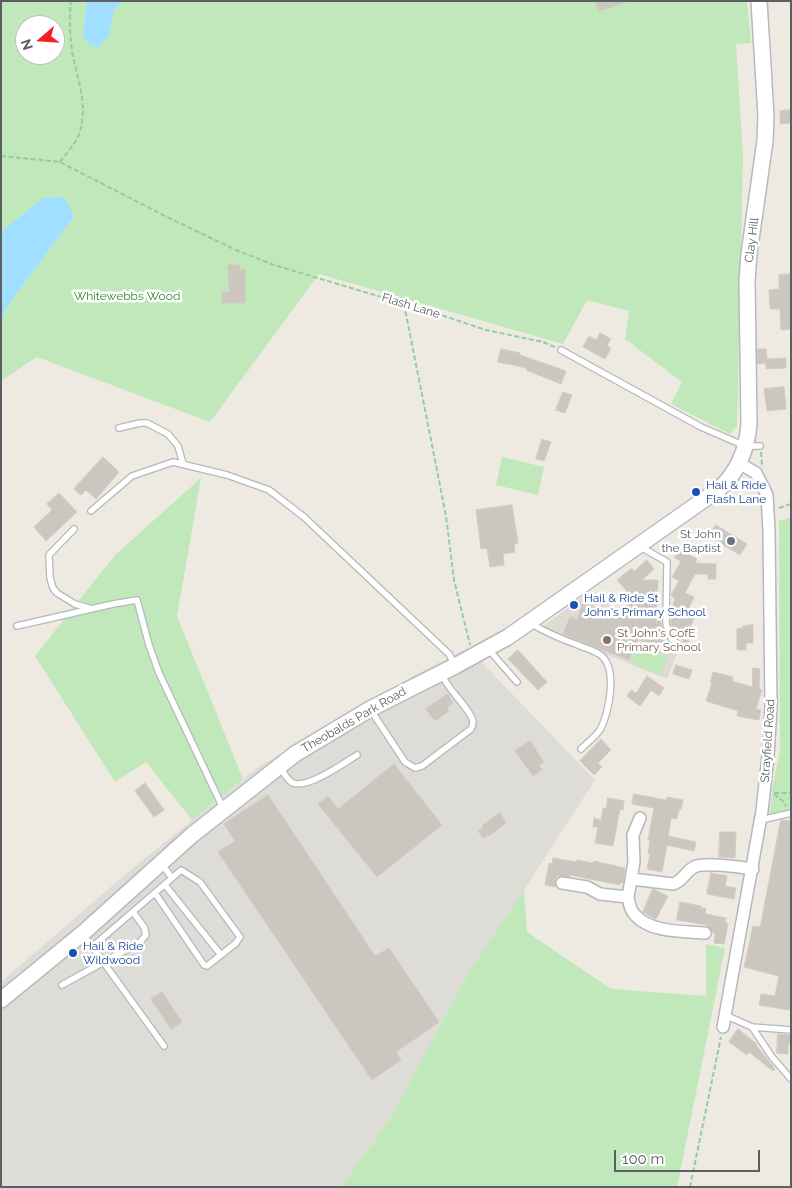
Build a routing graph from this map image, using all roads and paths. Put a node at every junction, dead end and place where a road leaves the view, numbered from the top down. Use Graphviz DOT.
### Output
graph roads {
  1 [pos="71,1"];
  2 [pos="759,1"];
  3 [pos="1,156"];
  4 [pos="60,162"];
  5 [pos="404,303"];
  6 [pos="561,350"];
  7 [pos="119,428"];
  8 [pos="753,446"];
  9 [pos="740,463"];
  10 [pos="183,464"];
  11 [pos="731,476"];
  12 [pos="791,504"];
  13 [pos="91,511"];
  14 [pos="768,512"];
  15 [pos="74,529"];
  16 [pos="638,546"];
  17 [pos="91,609"];
  18 [pos="530,623"];
  19 [pos="17,626"];
  20 [pos="681,647"];
  21 [pos="487,649"];
  22 [pos="473,657"];
  23 [pos="455,666"];
  24 [pos="441,673"];
  25 [pos="517,682"];
  26 [pos="370,709"];
  27 [pos="581,748"];
  28 [pos="357,755"];
  29 [pos="280,766"];
  30 [pos="791,793"];
  31 [pos="224,810"];
  32 [pos="790,814"];
  33 [pos="640,818"];
  34 [pos="760,820"];
  35 [pos="161,863"];
  36 [pos="753,869"];
  37 [pos="172,878"];
  38 [pos="632,879"];
  39 [pos="562,883"];
  40 [pos="165,885"];
  41 [pos="156,893"];
  42 [pos="628,897"];
  43 [pos="133,912"];
  44 [pos="83,933"];
  45 [pos="705,933"];
  46 [pos="92,947"];
  47 [pos="221,955"];
  48 [pos="103,963"];
  49 [pos="62,985"];
  50 [pos="1,1000"];
  51 [pos="725,1015"];
  52 [pos="723,1027"];
  53 [pos="752,1027"];
  54 [pos="791,1030"];
  55 [pos="164,1046"];
  56 [pos="791,1078"];
  57 [pos="690,1187"];
  1 -- 4 [label="path"];
  2 -- 8 [label="street, Clay Hill"];
  3 -- 4 [label="path"];
  4 -- 5 [label="path, Flash Lane"];
  5 -- 6 [label="path, Flash Lane"];
  5 -- 22 [label="path"];
  6 -- 8 [label="lane"];
  7 -- 10 [label="lane"];
  8 -- 9 [label="street, Clay Hill"];
  9 -- 11 [label="street, Clay Hill"];
  9 -- 14 [label="street, Strayfield Road"];
  10 -- 13 [label="lane"];
  10 -- 23 [label="lane"];
  11 -- 16 [label="street, Theobalds Park Road"];
  12 -- 14 [label="path"];
  14 -- 34 [label="street, Strayfield Road"];
  15 -- 17 [label="lane"];
  16 -- 18 [label="street, Theobalds Park Road"];
  16 -- 20 [label="lane"];
  17 -- 19 [label="lane"];
  17 -- 31 [label="lane"];
  18 -- 21 [label="street, Theobalds Park Road"];
  18 -- 27 [label="lane"];
  21 -- 22 [label="street, Theobalds Park Road"];
  21 -- 25 [label="lane"];
  22 -- 23 [label="street, Theobalds Park Road"];
  23 -- 24 [label="street, Theobalds Park Road"];
  24 -- 26 [label="street, Theobalds Park Road"];
  24 -- 26 [label="lane"];
  26 -- 29 [label="street, Theobalds Park Road"];
  28 -- 29 [label="lane"];
  29 -- 31 [label="street, Theobalds Park Road"];
  30 -- 32 [label="path"];
  31 -- 35 [label="street, Theobalds Park Road"];
  32 -- 34 [label="lane"];
  33 -- 38 [label="street"];
  34 -- 36 [label="street, Strayfield Road"];
  35 -- 37 [label="lane"];
  35 -- 44 [label="street, Theobalds Park Road"];
  36 -- 38 [label="street"];
  36 -- 51 [label="street, Strayfield Road"];
  37 -- 40 [label="lane"];
  37 -- 47 [label="lane"];
  38 -- 42 [label="street"];
  39 -- 42 [label="street"];
  40 -- 41 [label="lane"];
  40 -- 47 [label="lane"];
  41 -- 43 [label="lane"];
  41 -- 47 [label="lane"];
  42 -- 45 [label="street"];
  43 -- 46 [label="lane"];
  43 -- 48 [label="lane"];
  44 -- 46 [label="lane"];
  44 -- 50 [label="street, Theobalds Park Road"];
  46 -- 48 [label="lane"];
  48 -- 49 [label="lane"];
  48 -- 55 [label="lane"];
  51 -- 52 [label="street, Strayfield Road"];
  51 -- 53 [label="lane"];
  52 -- 57 [label="path"];
  53 -- 54 [label="lane"];
  53 -- 56 [label="lane"];
}
